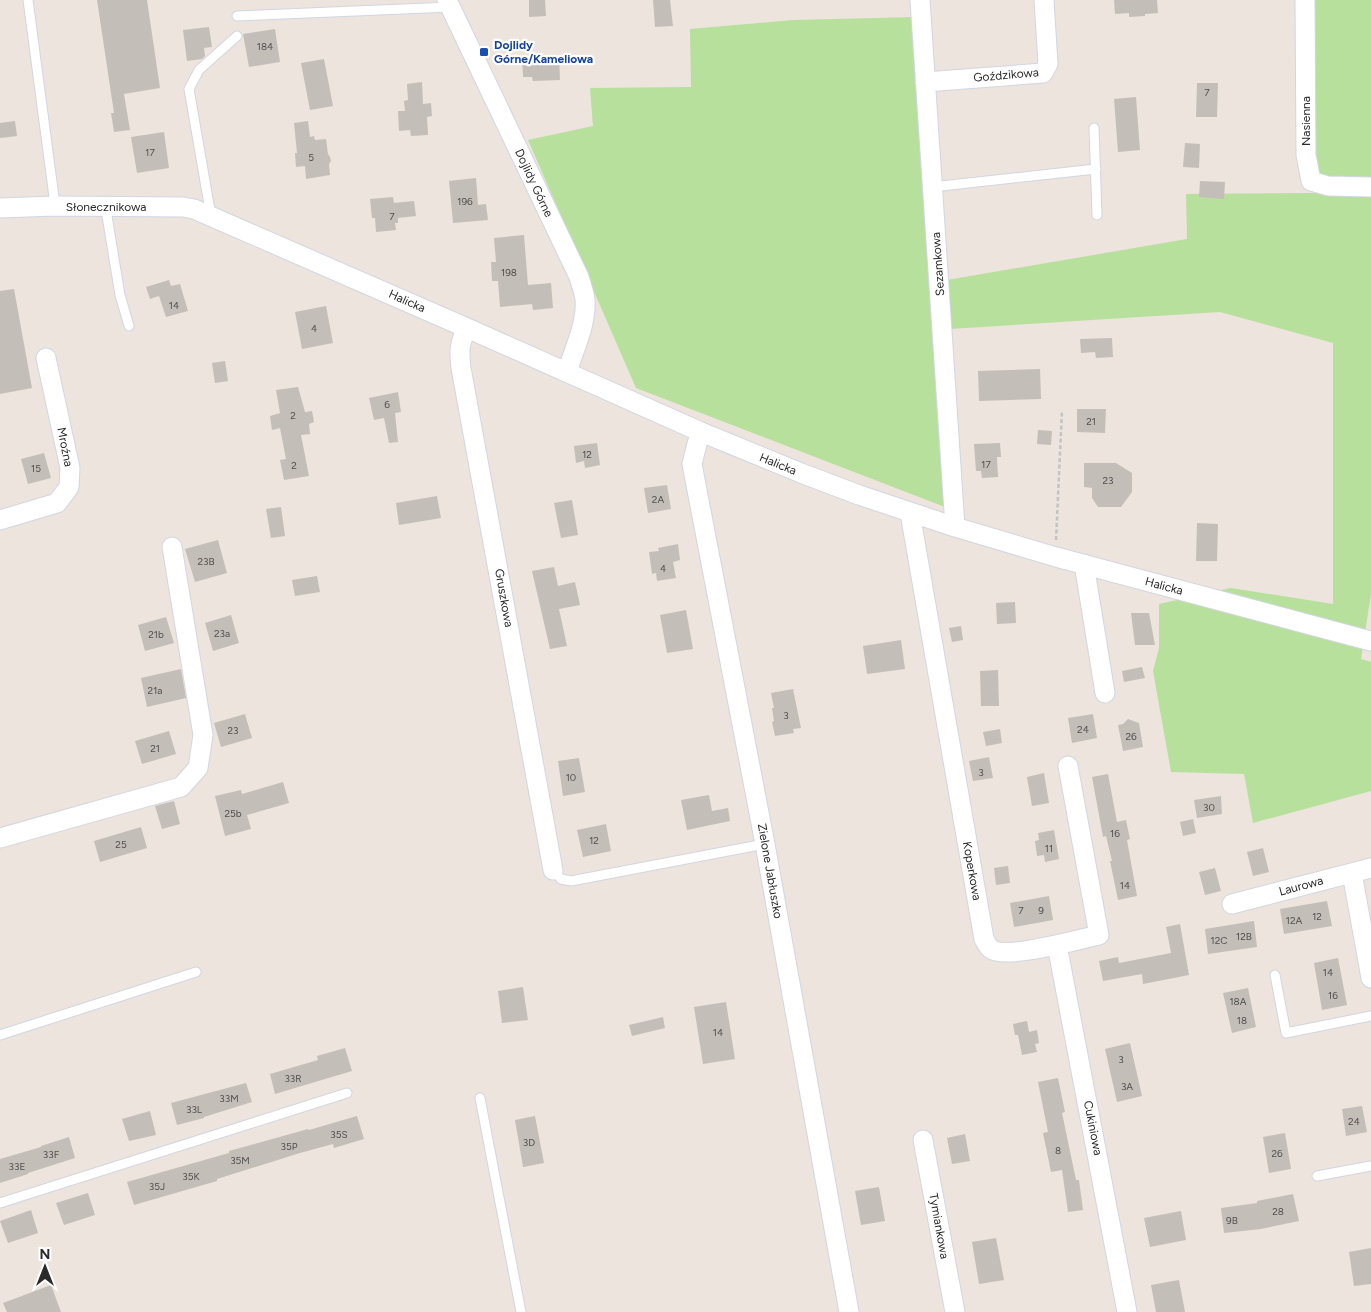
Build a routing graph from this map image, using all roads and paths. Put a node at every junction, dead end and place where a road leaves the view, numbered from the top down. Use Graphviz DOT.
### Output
graph roads {
  1 [pos="28,0"];
  2 [pos="920,0"];
  3 [pos="1044,0"];
  4 [pos="1306,0"];
  5 [pos="449,3"];
  6 [pos="237,16"];
  7 [pos="237,36"];
  8 [pos="925,82"];
  9 [pos="1094,128"];
  10 [pos="1096,169"];
  11 [pos="932,187"];
  12 [pos="1371,187"];
  13 [pos="54,206"];
  14 [pos="107,206"];
  15 [pos="0,208"];
  16 [pos="1097,215"];
  17 [pos="211,216"];
  18 [pos="129,326"];
  19 [pos="467,328"];
  20 [pos="46,358"];
  21 [pos="567,372"];
  22 [pos="1062,410"];
  23 [pos="701,432"];
  24 [pos="910,513"];
  25 [pos="0,520"];
  26 [pos="955,527"];
  27 [pos="172,547"];
  28 [pos="1056,557"];
  29 [pos="1084,564"];
  30 [pos="1371,641"];
  31 [pos="1105,693"];
  32 [pos="1068,766"];
  33 [pos="0,838"];
  34 [pos="766,844"];
  35 [pos="1371,868"];
  36 [pos="553,870"];
  37 [pos="1352,873"];
  38 [pos="1232,904"];
  39 [pos="1057,945"];
  40 [pos="196,972"];
  41 [pos="1275,975"];
  42 [pos="1371,978"];
  43 [pos="1371,1016"];
  44 [pos="0,1035"];
  45 [pos="347,1093"];
  46 [pos="480,1098"];
  47 [pos="923,1140"];
  48 [pos="1371,1166"];
  49 [pos="1317,1176"];
  50 [pos="0,1203"];
  51 [pos="521,1312"];
  52 [pos="849,1312"];
  53 [pos="955,1312"];
  54 [pos="1127,1312"];
  1 -- 13 [label="lane"];
  2 -- 8 [label="street, Sezamkowa"];
  3 -- 8 [label="street, Goździkowa"];
  4 -- 12 [label="street, Nasienna"];
  5 -- 6 [label="lane"];
  5 -- 21 [label="street, Dojlidy Górne"];
  7 -- 17 [label="lane"];
  8 -- 11 [label="street, Sezamkowa"];
  9 -- 10 [label="lane"];
  10 -- 11 [label="lane"];
  10 -- 16 [label="lane"];
  11 -- 26 [label="street, Sezamkowa"];
  13 -- 14 [label="street, Słonecznikowa"];
  13 -- 15 [label="street, Słonecznikowa"];
  14 -- 17 [label="street, Słonecznikowa"];
  14 -- 18 [label="lane"];
  17 -- 19 [label="street, Halicka"];
  19 -- 21 [label="street, Halicka"];
  19 -- 36 [label="street, Gruszkowa"];
  20 -- 25 [label="street, Mroźna"];
  21 -- 23 [label="street, Halicka"];
  22 -- 28 [label="path"];
  23 -- 24 [label="street, Halicka"];
  23 -- 34 [label="street, Zielone Jabłuszko"];
  24 -- 26 [label="street, Halicka"];
  24 -- 39 [label="street, Koperkowa"];
  26 -- 28 [label="street, Halicka"];
  27 -- 33 [label="street"];
  28 -- 29 [label="street, Halicka"];
  29 -- 30 [label="street, Halicka"];
  29 -- 31 [label="street"];
  32 -- 39 [label="street, Koperkowa"];
  34 -- 36 [label="lane"];
  34 -- 52 [label="street, Zielone Jabłuszko"];
  35 -- 37 [label="street, Laurowa"];
  37 -- 38 [label="street, Laurowa"];
  37 -- 42 [label="street"];
  39 -- 54 [label="street, Cukiniowa"];
  40 -- 44 [label="lane"];
  41 -- 43 [label="lane"];
  45 -- 50 [label="lane"];
  46 -- 51 [label="lane"];
  47 -- 53 [label="street, Tymiankowa"];
  48 -- 49 [label="lane"];
}
